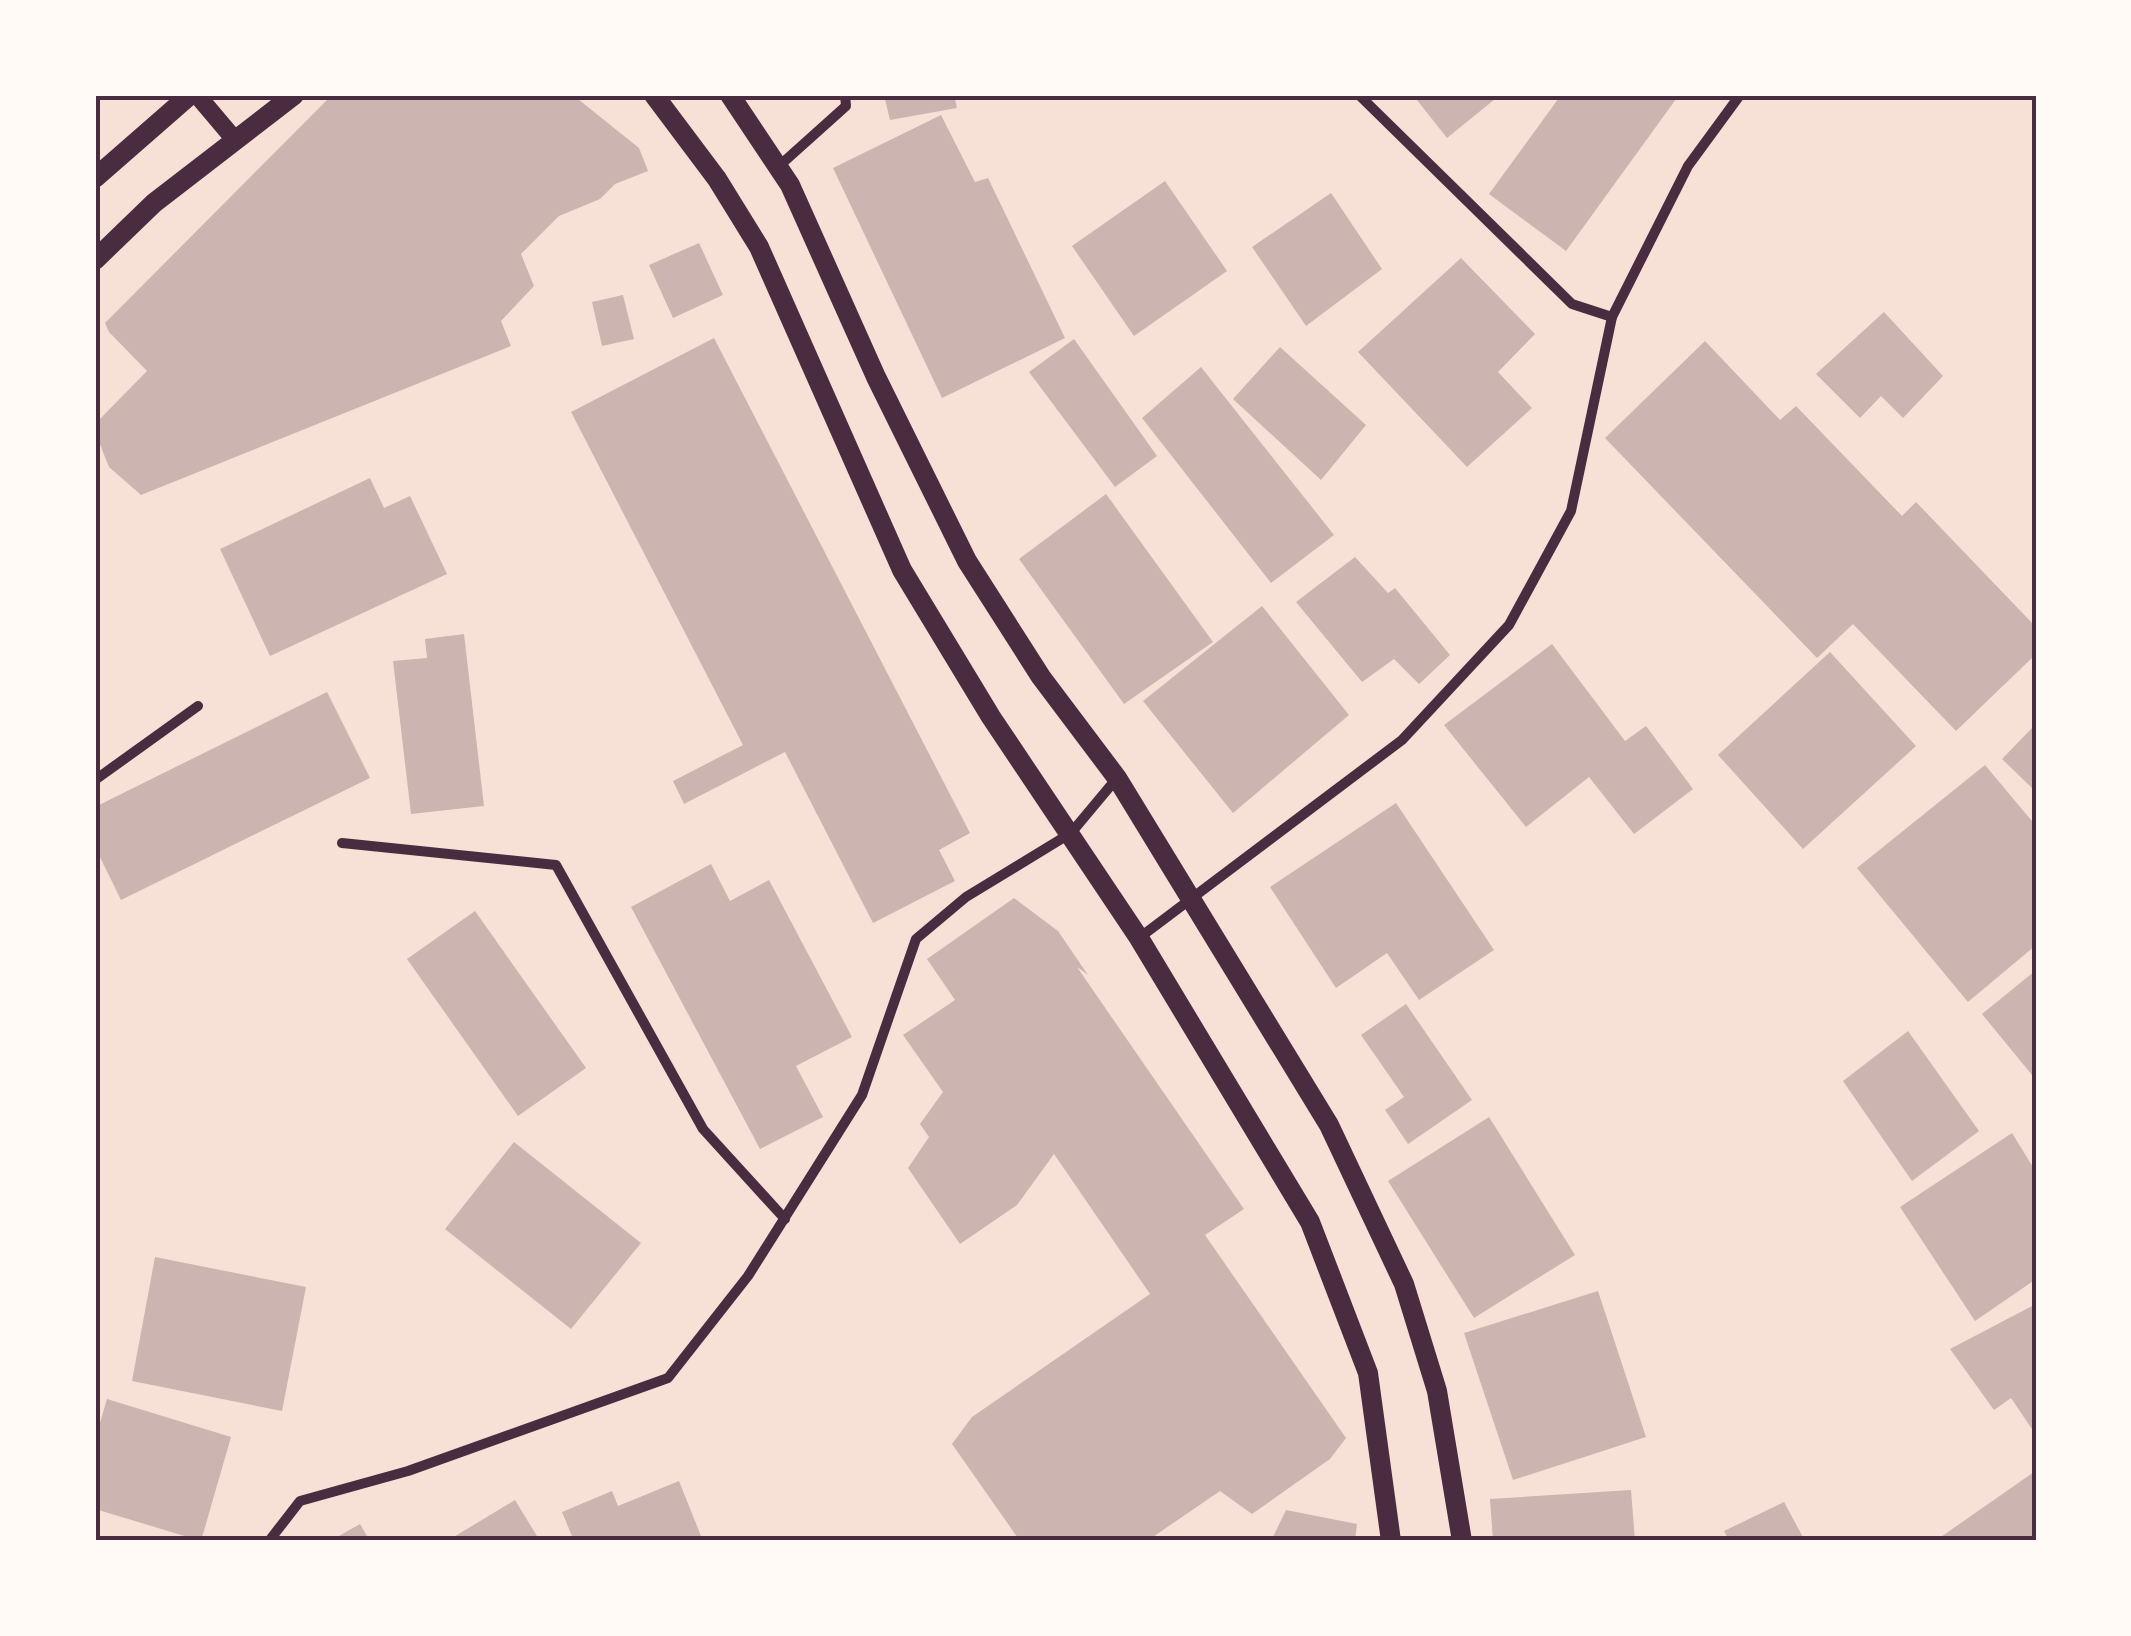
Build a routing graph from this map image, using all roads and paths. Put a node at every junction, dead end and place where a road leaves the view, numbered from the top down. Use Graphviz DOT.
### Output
graph roads {
  1 [pos="194,95"];
  2 [pos="294,95"];
  3 [pos="654,95"];
  4 [pos="730,95"];
  5 [pos="845,95"];
  6 [pos="1359,95"];
  7 [pos="1740,95"];
  8 [pos="235,140"];
  9 [pos="778,167"];
  10 [pos="95,178"];
  11 [pos="95,260"];
  12 [pos="1612,317"];
  13 [pos="198,706"];
  14 [pos="1117,778"];
  15 [pos="95,780"];
  16 [pos="1071,832"];
  17 [pos="342,843"];
  18 [pos="1193,898"];
  19 [pos="1139,938"];
  20 [pos="785,1218"];
  21 [pos="269,1541"];
  22 [pos="1392,1541"];
  23 [pos="1462,1541"];
  1 -- 8 [label="street"];
  1 -- 10 [label="main road"];
  2 -- 8 [label="main road"];
  3 -- 16 [label="main road"];
  4 -- 9 [label="main road"];
  5 -- 9 [label="street"];
  6 -- 12 [label="street"];
  7 -- 12 [label="street"];
  8 -- 11 [label="main road"];
  9 -- 14 [label="main road"];
  12 -- 18 [label="street"];
  13 -- 15 [label="street"];
  14 -- 16 [label="street"];
  14 -- 18 [label="main road"];
  16 -- 19 [label="main road"];
  16 -- 20 [label="street"];
  17 -- 20 [label="street"];
  18 -- 19 [label="street"];
  18 -- 23 [label="main road"];
  19 -- 22 [label="main road"];
  20 -- 21 [label="street"];
}
